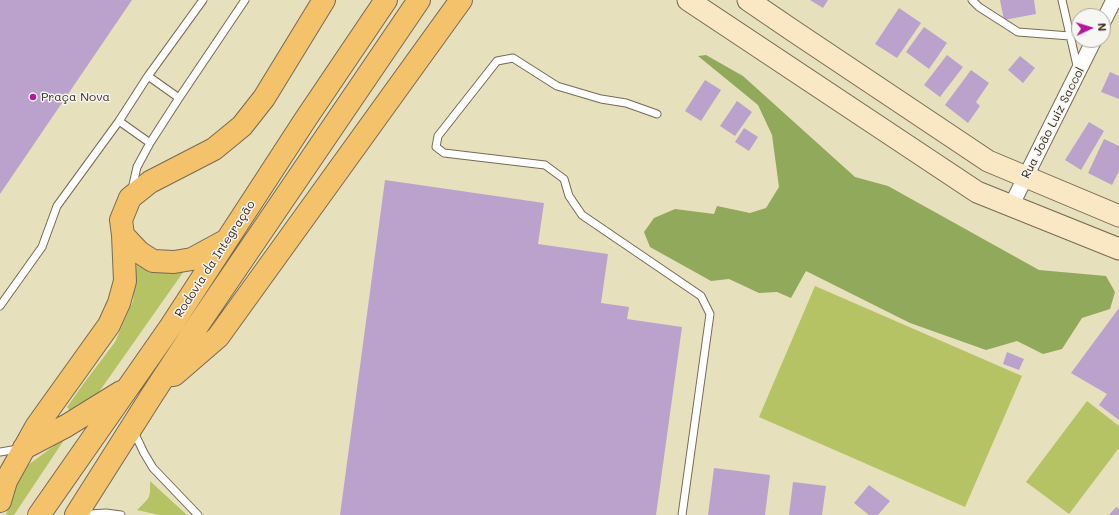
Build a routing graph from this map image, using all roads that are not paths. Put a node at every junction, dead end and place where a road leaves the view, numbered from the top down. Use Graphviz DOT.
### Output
graph roads {
  1 [pos="203,0"];
  2 [pos="245,0"];
  3 [pos="324,0"];
  4 [pos="386,0"];
  5 [pos="419,0"];
  6 [pos="461,0"];
  7 [pos="688,0"];
  8 [pos="748,0"];
  9 [pos="972,0"];
  10 [pos="1062,0"];
  11 [pos="1070,36"];
  12 [pos="1090,48"];
  13 [pos="1078,72"];
  14 [pos="148,76"];
  15 [pos="179,98"];
  16 [pos="657,114"];
  17 [pos="119,121"];
  18 [pos="150,143"];
  19 [pos="1026,177"];
  20 [pos="130,198"];
  21 [pos="1011,206"];
  22 [pos="1119,216"];
  23 [pos="123,236"];
  24 [pos="229,238"];
  25 [pos="1119,248"];
  26 [pos="0,306"];
  27 [pos="127,389"];
  28 [pos="152,395"];
  29 [pos="132,427"];
  30 [pos="24,448"];
  31 [pos="0,452"];
  32 [pos="0,501"];
  33 [pos="39,515"];
  34 [pos="76,515"];
  35 [pos="87,515"];
  36 [pos="121,515"];
  37 [pos="198,515"];
  38 [pos="682,515"];
  1 -- 14 [label="lane"];
  2 -- 15 [label="lane"];
  3 -- 20 [label="highway"];
  4 -- 24 [label="highway, Rodovia da Integração"];
  5 -- 28 [label="highway, Rodovia da Integração"];
  6 -- 28 [label="highway"];
  7 -- 21 [label="street"];
  8 -- 19 [label="street"];
  9 -- 11 [label="lane"];
  10 -- 11 [label="lane"];
  11 -- 13 [label="lane"];
  12 -- 13 [label="street, Rua João Luiz Saccol"];
  13 -- 19 [label="street, Rua João Luiz Saccol"];
  14 -- 15 [label="lane"];
  14 -- 17 [label="lane"];
  15 -- 18 [label="lane"];
  16 -- 38 [label="lane"];
  17 -- 18 [label="lane"];
  17 -- 26 [label="lane"];
  18 -- 20 [label="lane"];
  19 -- 21 [label="street, Rua João Luiz Saccol"];
  19 -- 22 [label="street"];
  20 -- 23 [label="highway"];
  21 -- 25 [label="street"];
  23 -- 24 [label="highway"];
  23 -- 30 [label="highway"];
  24 -- 27 [label="highway, Rodovia da Integração"];
  27 -- 30 [label="highway"];
  27 -- 33 [label="highway, Rodovia da Integração"];
  28 -- 29 [label="highway, Rodovia da Integração"];
  29 -- 34 [label="highway, Rodovia da Integração"];
  29 -- 37 [label="lane"];
  30 -- 31 [label="lane"];
  30 -- 32 [label="highway"];
  35 -- 36 [label="lane"];
}
